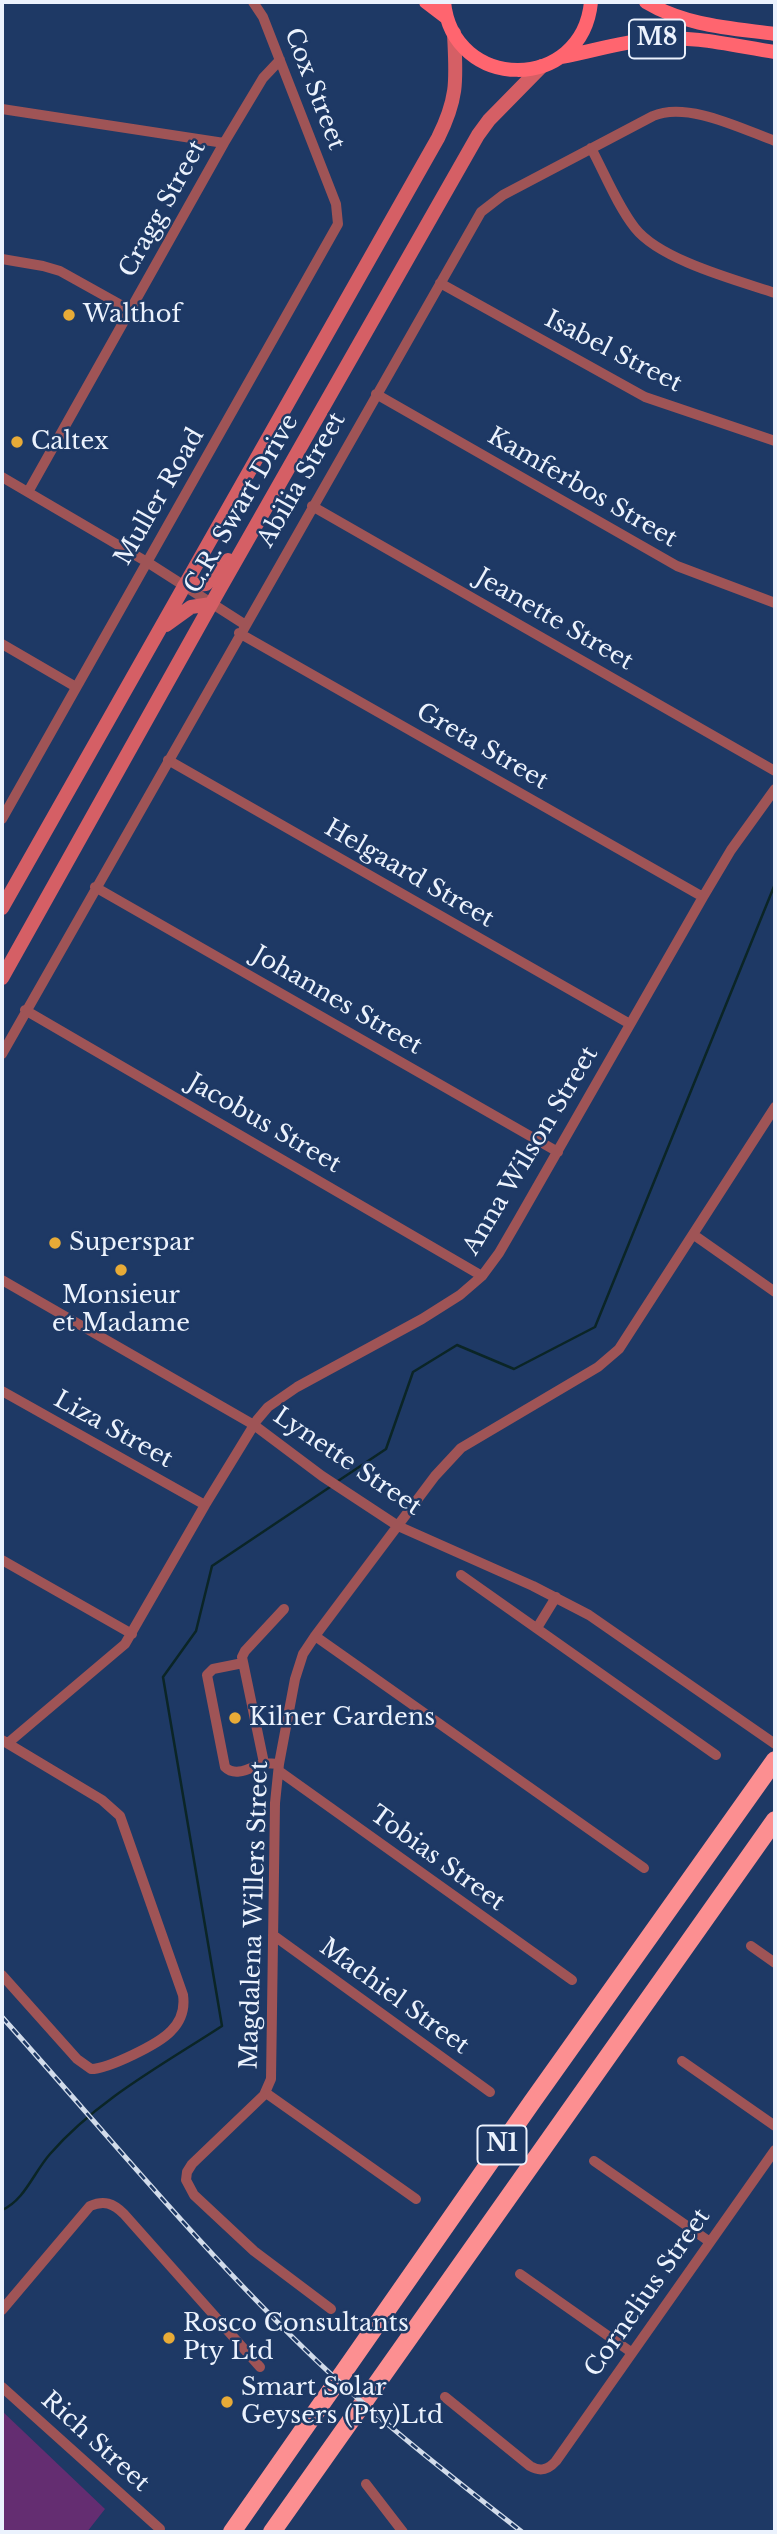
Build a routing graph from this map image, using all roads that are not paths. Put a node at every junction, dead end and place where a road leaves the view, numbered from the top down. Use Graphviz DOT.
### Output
graph roads {
  1 [pos="253,2"];
  2 [pos="426,2"];
  3 [pos="444,2"];
  4 [pos="591,2"];
  5 [pos="646,2"];
  6 [pos="447,18"];
  7 [pos="454,33"];
  8 [pos="775,34"];
  9 [pos="775,52"];
  10 [pos="560,57"];
  11 [pos="280,60"];
  12 [pos="542,66"];
  13 [pos="2,109"];
  14 [pos="775,141"];
  15 [pos="224,143"];
  16 [pos="591,148"];
  17 [pos="332,193"];
  18 [pos="2,259"];
  19 [pos="440,283"];
  20 [pos="775,293"];
  21 [pos="130,310"];
  22 [pos="376,394"];
  23 [pos="775,441"];
  24 [pos="2,477"];
  25 [pos="28,492"];
  26 [pos="313,506"];
  27 [pos="244,546"];
  28 [pos="148,562"];
  29 [pos="184,586"];
  30 [pos="775,603"];
  31 [pos="211,604"];
  32 [pos="160,629"];
  33 [pos="242,629"];
  34 [pos="2,644"];
  35 [pos="76,687"];
  36 [pos="168,760"];
  37 [pos="775,771"];
  38 [pos="775,789"];
  39 [pos="5,807"];
  40 [pos="2,819"];
  41 [pos="95,887"];
  42 [pos="704,897"];
  43 [pos="2,908"];
  44 [pos="2,978"];
  45 [pos="25,1010"];
  46 [pos="630,1024"];
  47 [pos="2,1054"];
  48 [pos="775,1107"];
  49 [pos="558,1152"];
  50 [pos="694,1235"];
  51 [pos="482,1276"];
  52 [pos="2,1280"];
  53 [pos="775,1292"];
  54 [pos="2,1391"];
  55 [pos="254,1425"];
  56 [pos="205,1505"];
  57 [pos="398,1526"];
  58 [pos="2,1560"];
  59 [pos="461,1575"];
  60 [pos="556,1597"];
  61 [pos="284,1609"];
  62 [pos="537,1628"];
  63 [pos="132,1634"];
  64 [pos="316,1636"];
  65 [pos="243,1663"];
  66 [pos="5,1741"];
  67 [pos="775,1744"];
  68 [pos="716,1755"];
  69 [pos="775,1760"];
  70 [pos="264,1763"];
  71 [pos="279,1767"];
  72 [pos="775,1819"];
  73 [pos="644,1868"];
  74 [pos="273,1935"];
  75 [pos="751,1946"];
  76 [pos="775,1963"];
  77 [pos="2,1975"];
  78 [pos="572,1980"];
  79 [pos="682,2062"];
  80 [pos="490,2092"];
  81 [pos="266,2093"];
  82 [pos="775,2126"];
  83 [pos="775,2150"];
  84 [pos="594,2161"];
  85 [pos="416,2199"];
  86 [pos="710,2242"];
  87 [pos="520,2274"];
  88 [pos="331,2309"];
  89 [pos="2,2310"];
  90 [pos="631,2352"];
  91 [pos="260,2367"];
  92 [pos="2,2387"];
  93 [pos="445,2397"];
  94 [pos="366,2484"];
  95 [pos="160,2529"];
  96 [pos="232,2532"];
  97 [pos="272,2532"];
  98 [pos="403,2532"];
  1 -- 11 [label="street, Cox Street"];
  2 -- 6 [label="main road, M8"];
  3 -- 6 [label="main road, M8"];
  4 -- 10 [label="main road, M8"];
  5 -- 8 [label="main road, M8"];
  6 -- 7 [label="main road, M8"];
  7 -- 12 [label="main road, M8"];
  7 -- 29 [label="main road, C.R. Swart Drive"];
  9 -- 10 [label="main road, M8"];
  10 -- 12 [label="main road, M8"];
  11 -- 15 [label="street, Cragg Street"];
  11 -- 17 [label="street, Cox Street"];
  12 -- 27 [label="main road, C.R. Swart Drive"];
  13 -- 15 [label="street"];
  14 -- 16 [label="street, Abilia Street"];
  15 -- 21 [label="street, Cragg Street"];
  16 -- 19 [label="street, Abilia Street"];
  16 -- 20 [label="street"];
  17 -- 28 [label="street, Muller Road"];
  18 -- 21 [label="street"];
  19 -- 22 [label="street, Abilia Street"];
  19 -- 23 [label="street, Isabel Street"];
  21 -- 25 [label="street, Cragg Street"];
  22 -- 26 [label="street, Abilia Street"];
  22 -- 30 [label="street, Kamferbos Street"];
  24 -- 25 [label="street, Greta Street"];
  25 -- 28 [label="street, Greta Street"];
  26 -- 33 [label="street, Abilia Street"];
  26 -- 37 [label="street, Jeanette Street"];
  27 -- 29 [label="main road"];
  27 -- 31 [label="main road, C.R. Swart Drive"];
  28 -- 29 [label="street, Greta Street"];
  28 -- 35 [label="street, Muller Road"];
  29 -- 31 [label="street, Greta Street"];
  29 -- 32 [label="main road, C.R. Swart Drive"];
  31 -- 32 [label="main road"];
  31 -- 33 [label="street, Greta Street"];
  31 -- 44 [label="main road, C.R. Swart Drive"];
  32 -- 43 [label="main road, C.R. Swart Drive"];
  33 -- 36 [label="street, Abilia Street"];
  33 -- 42 [label="street, Greta Street"];
  34 -- 35 [label="street"];
  35 -- 39 [label="street, Muller Road"];
  36 -- 41 [label="street, Abilia Street"];
  36 -- 46 [label="street, Helgaard Street"];
  38 -- 42 [label="street, Anna Wilson Street"];
  39 -- 40 [label="street, Muller Road"];
  41 -- 45 [label="street, Abilia Street"];
  41 -- 49 [label="street, Johannes Street"];
  42 -- 46 [label="street, Anna Wilson Street"];
  45 -- 47 [label="street, Abilia Street"];
  45 -- 51 [label="street, Jacobus Street"];
  46 -- 49 [label="street, Anna Wilson Street"];
  48 -- 50 [label="street, Magdalena Willers Street"];
  49 -- 51 [label="street, Anna Wilson Street"];
  50 -- 53 [label="street"];
  50 -- 57 [label="street, Magdalena Willers Street"];
  51 -- 55 [label="street, Anna Wilson Street"];
  52 -- 55 [label="street, Lynette Street"];
  54 -- 56 [label="street, Liza Street"];
  55 -- 56 [label="street, Anna Wilson Street"];
  55 -- 57 [label="street, Lynette Street"];
  56 -- 63 [label="street, Anna Wilson Street"];
  57 -- 60 [label="street, Lynette Street"];
  57 -- 64 [label="street, Magdalena Willers Street"];
  58 -- 63 [label="street"];
  59 -- 62 [label="street"];
  60 -- 62 [label="street"];
  60 -- 67 [label="street, Lynette Street"];
  61 -- 65 [label="street"];
  62 -- 68 [label="street"];
  63 -- 66 [label="street, Anna Wilson Street"];
  64 -- 71 [label="street, Magdalena Willers Street"];
  64 -- 73 [label="street"];
  65 -- 70 [label="street"];
  65 -- 70 [label="street"];
  66 -- 77 [label="street"];
  69 -- 96 [label="highway, N1"];
  70 -- 71 [label="street"];
  71 -- 74 [label="street, Magdalena Willers Street"];
  71 -- 78 [label="street, Tobias Street"];
  72 -- 97 [label="highway, N1"];
  74 -- 80 [label="street, Machiel Street"];
  74 -- 81 [label="street, Magdalena Willers Street"];
  75 -- 76 [label="street"];
  79 -- 82 [label="street"];
  81 -- 85 [label="street"];
  81 -- 88 [label="street, Magdalena Willers Street"];
  83 -- 86 [label="street, Cornelius Street"];
  84 -- 86 [label="street"];
  86 -- 90 [label="street, Cornelius Street"];
  87 -- 90 [label="street"];
  89 -- 91 [label="street"];
  90 -- 93 [label="street, Cornelius Street"];
  92 -- 95 [label="street, Rich Street"];
  94 -- 98 [label="street"];
}
